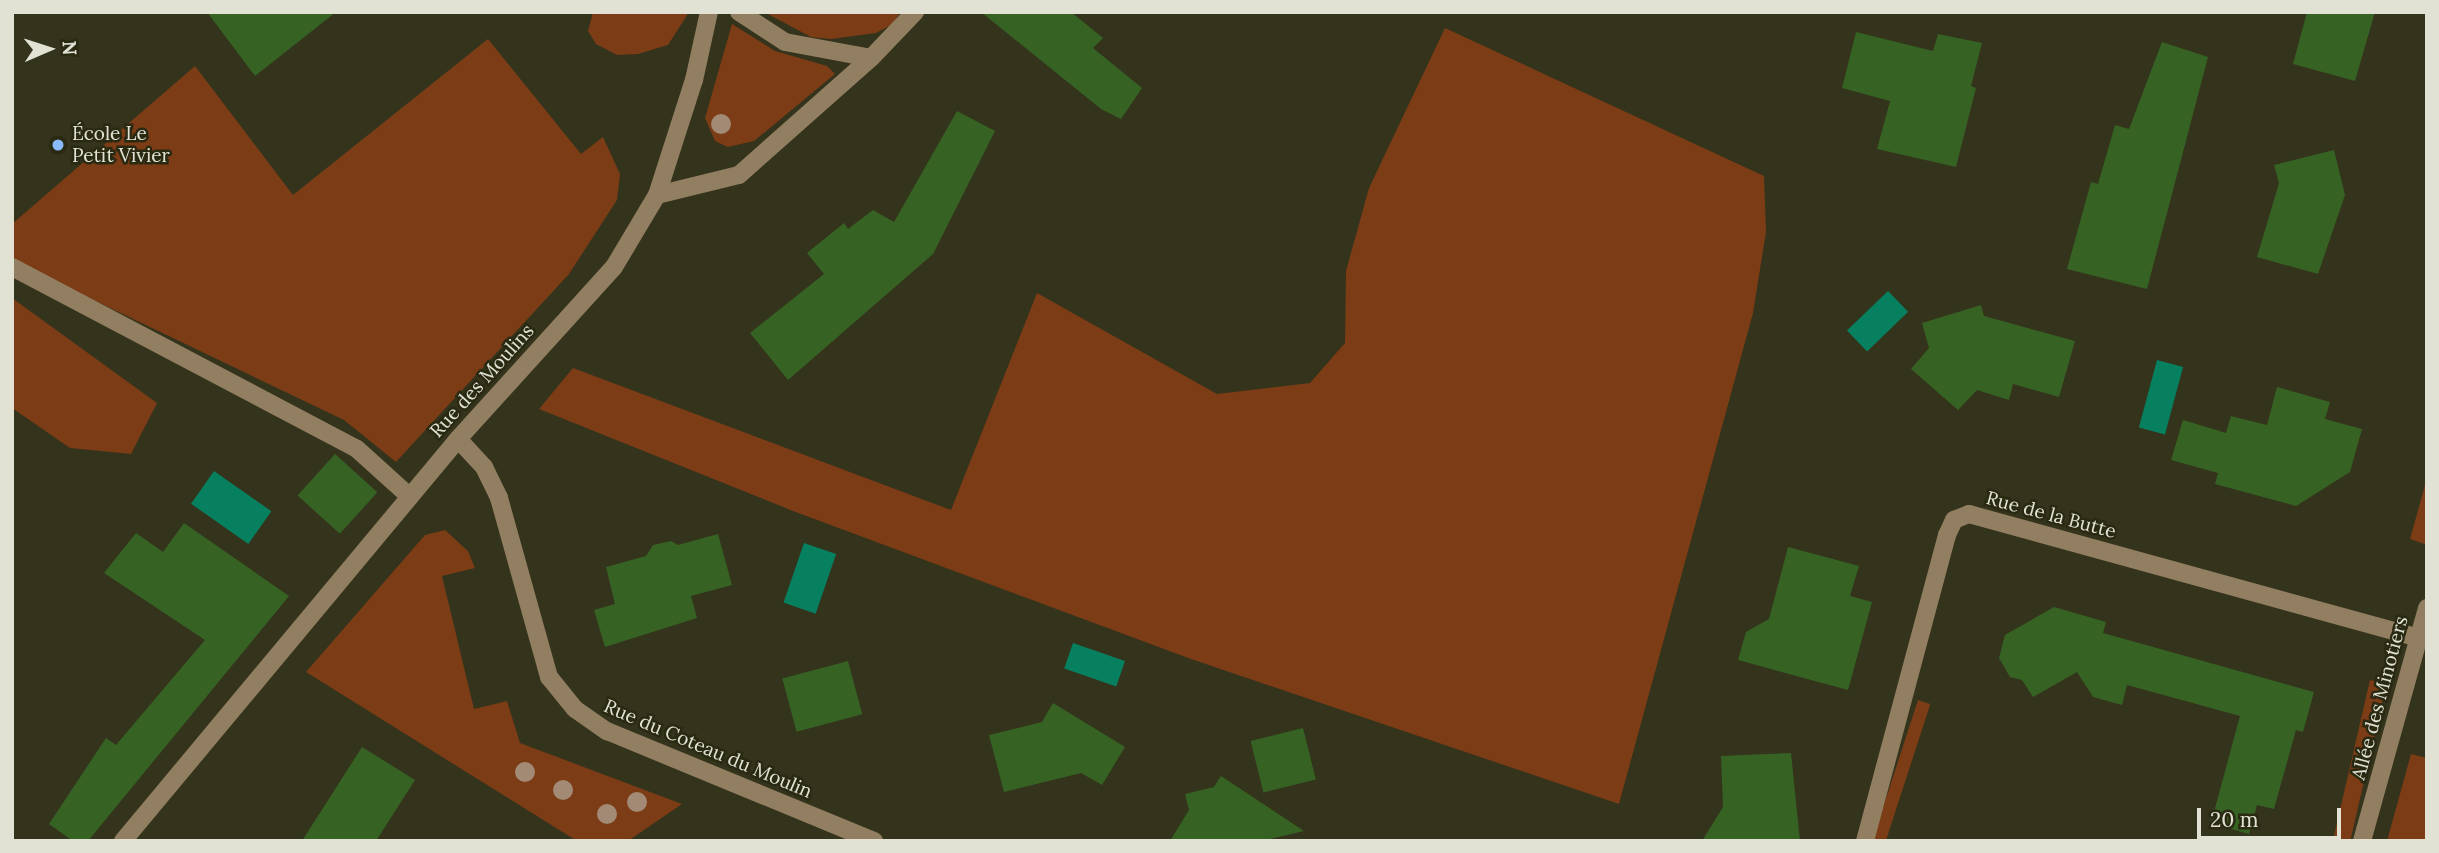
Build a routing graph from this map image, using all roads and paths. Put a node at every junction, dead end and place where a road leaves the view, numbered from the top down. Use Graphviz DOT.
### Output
graph roads {
  1 [pos="709,12"];
  2 [pos="738,12"];
  3 [pos="915,12"];
  4 [pos="871,58"];
  5 [pos="657,195"];
  6 [pos="12,267"];
  7 [pos="457,439"];
  8 [pos="409,496"];
  9 [pos="2427,608"];
  10 [pos="2418,638"];
  11 [pos="123,841"];
  12 [pos="874,841"];
  13 [pos="1865,841"];
  14 [pos="2362,841"];
  1 -- 5 [label="street, Rue des Moulins"];
  2 -- 4 [label="street"];
  3 -- 4 [label="street"];
  4 -- 5 [label="street"];
  5 -- 7 [label="street, Rue des Moulins"];
  6 -- 8 [label="street"];
  7 -- 8 [label="street, Rue des Moulins"];
  7 -- 12 [label="street, Rue du Coteau du Moulin"];
  8 -- 11 [label="street, Rue des Moulins"];
  9 -- 10 [label="street, Allée des Minotiers"];
  10 -- 13 [label="street, Rue de la Butte"];
  10 -- 14 [label="street, Allée des Minotiers"];
}
